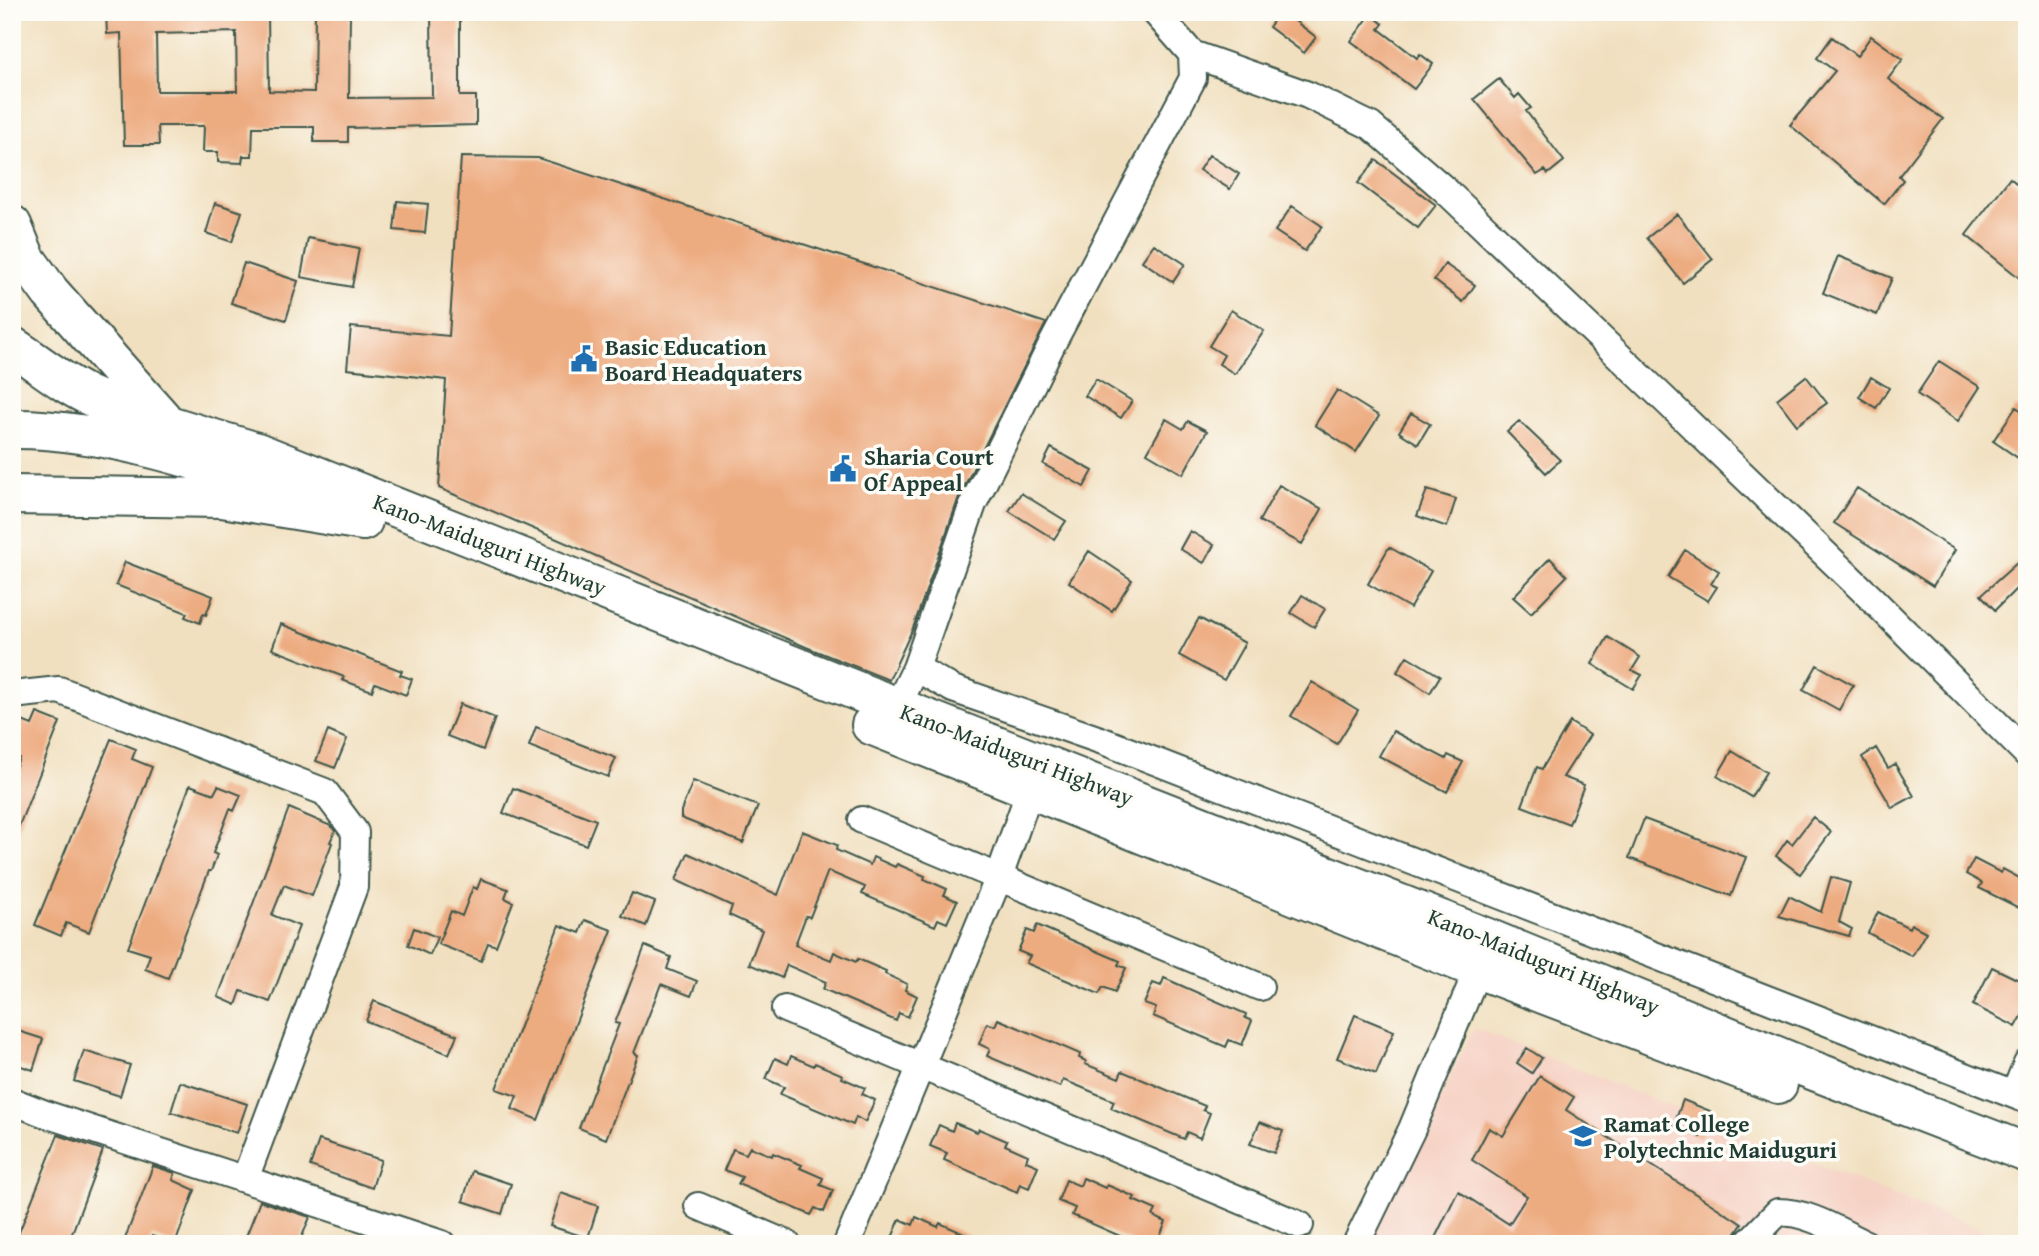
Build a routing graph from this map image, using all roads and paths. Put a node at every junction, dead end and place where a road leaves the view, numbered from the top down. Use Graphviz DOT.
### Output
graph roads {
  1 [pos="1155,12"];
  2 [pos="1192,54"];
  3 [pos="12,225"];
  4 [pos="12,346"];
  5 [pos="168,425"];
  6 [pos="12,429"];
  7 [pos="12,495"];
  8 [pos="363,521"];
  9 [pos="916,667"];
  10 [pos="12,695"];
  11 [pos="897,707"];
  12 [pos="2027,754"];
  13 [pos="1030,790"];
  14 [pos="862,820"];
  15 [pos="999,877"];
  16 [pos="1484,954"];
  17 [pos="1259,987"];
  18 [pos="785,1009"];
  19 [pos="2027,1063"];
  20 [pos="922,1066"];
  21 [pos="2020,1097"];
  22 [pos="12,1101"];
  23 [pos="2027,1153"];
  24 [pos="245,1179"];
  25 [pos="2027,1180"];
  26 [pos="698,1206"];
  27 [pos="1300,1225"];
  28 [pos="442,1244"];
  29 [pos="787,1244"];
  30 [pos="847,1244"];
  31 [pos="1356,1244"];
  32 [pos="1747,1244"];
  33 [pos="1866,1244"];
  1 -- 2 [label="street"];
  2 -- 9 [label="street"];
  2 -- 12 [label="street"];
  3 -- 5 [label="highway"];
  4 -- 5 [label="highway, Kano-Maiduguri Highway"];
  5 -- 11 [label="highway, Kano-Maiduguri Highway"];
  6 -- 8 [label="highway, Kano-Maiduguri Highway"];
  7 -- 8 [label="highway"];
  8 -- 13 [label="highway, Kano-Maiduguri Highway"];
  9 -- 11 [label="street"];
  9 -- 21 [label="street"];
  10 -- 24 [label="street"];
  11 -- 16 [label="highway, Kano-Maiduguri Highway"];
  13 -- 15 [label="street"];
  13 -- 16 [label="highway, Kano-Maiduguri Highway"];
  14 -- 15 [label="street"];
  15 -- 17 [label="street"];
  15 -- 20 [label="street"];
  16 -- 23 [label="highway, Kano-Maiduguri Highway"];
  16 -- 25 [label="highway, Kano-Maiduguri Highway"];
  16 -- 31 [label="street"];
  18 -- 20 [label="street"];
  19 -- 21 [label="street"];
  20 -- 27 [label="street"];
  20 -- 30 [label="street"];
  22 -- 24 [label="street"];
  24 -- 28 [label="street"];
  26 -- 29 [label="street"];
  32 -- 33 [label="street"];
}
